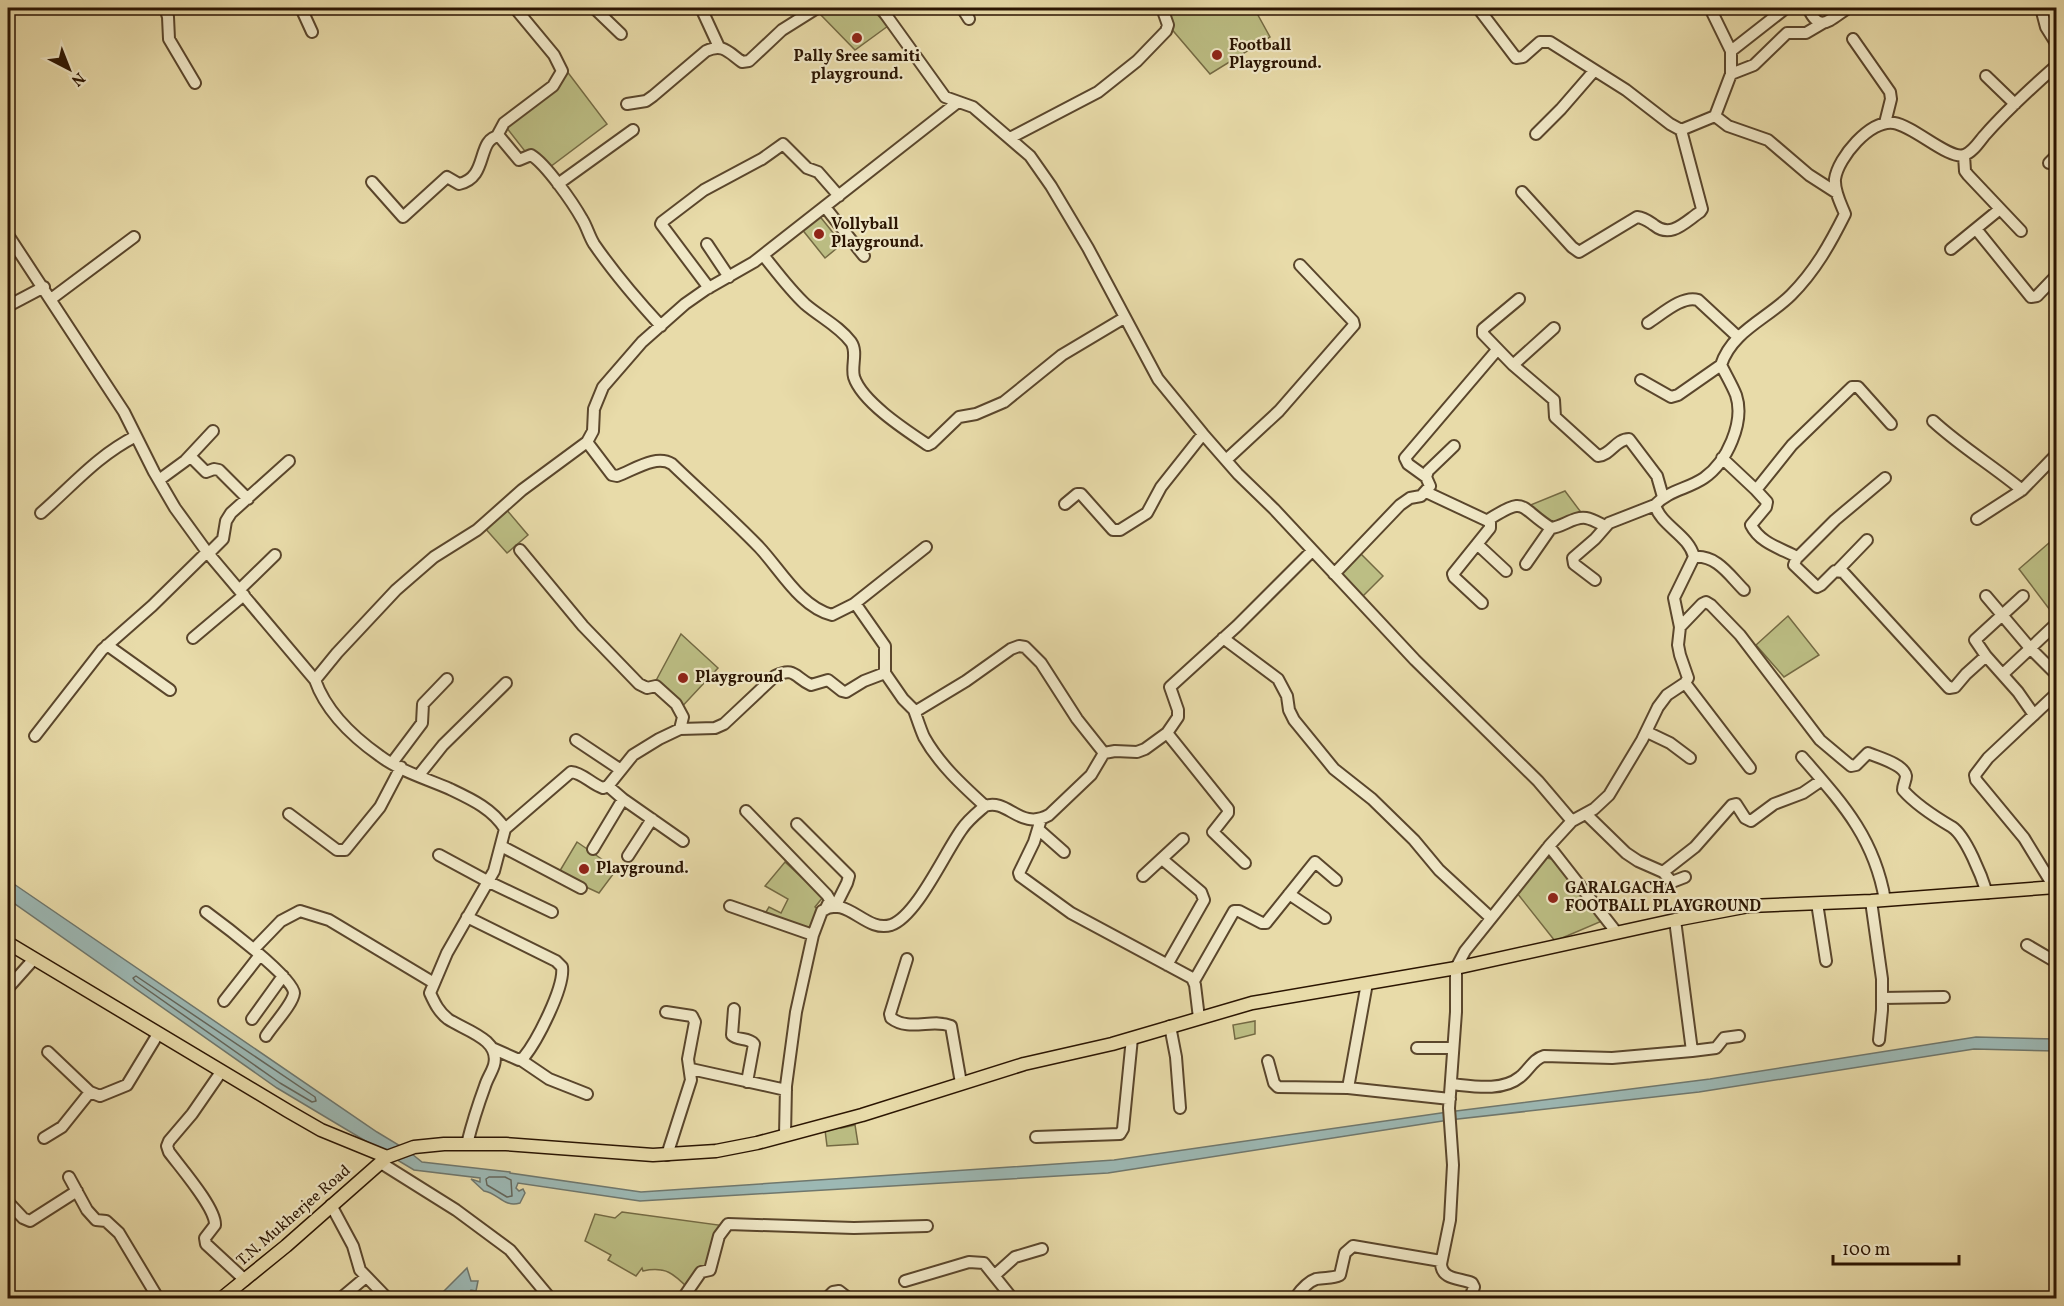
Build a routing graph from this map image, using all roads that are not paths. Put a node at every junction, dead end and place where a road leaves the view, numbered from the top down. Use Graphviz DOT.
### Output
graph roads {
  1 [pos="165,8"];
  2 [pos="301,8"];
  3 [pos="515,8"];
  4 [pos="594,8"];
  5 [pos="701,8"];
  6 [pos="817,8"];
  7 [pos="883,8"];
  8 [pos="962,8"];
  9 [pos="1162,8"];
  10 [pos="1478,8"];
  11 [pos="1710,8"];
  12 [pos="1786,8"];
  13 [pos="1808,8"];
  14 [pos="1848,8"];
  15 [pos="2041,8"];
  16 [pos="969,19"];
  17 [pos="1823,23"];
  18 [pos="312,32"];
  19 [pos="621,34"];
  20 [pos="1853,39"];
  21 [pos="2056,43"];
  22 [pos="719,48"];
  23 [pos="1731,51"];
  24 [pos="2056,66"];
  25 [pos="1594,71"];
  26 [pos="1731,74"];
  27 [pos="1986,76"];
  28 [pos="195,83"];
  29 [pos="958,102"];
  30 [pos="627,104"];
  31 [pos="2015,104"];
  32 [pos="1716,116"];
  33 [pos="1885,123"];
  34 [pos="1680,129"];
  35 [pos="633,130"];
  36 [pos="1536,134"];
  37 [pos="496,136"];
  38 [pos="1010,138"];
  39 [pos="1964,155"];
  40 [pos="372,182"];
  41 [pos="558,184"];
  42 [pos="1522,192"];
  43 [pos="1837,193"];
  44 [pos="839,196"];
  45 [pos="825,207"];
  46 [pos="2000,209"];
  47 [pos="1976,229"];
  48 [pos="2020,231"];
  49 [pos="8,235"];
  50 [pos="134,237"];
  51 [pos="707,244"];
  52 [pos="1951,249"];
  53 [pos="763,255"];
  54 [pos="864,256"];
  55 [pos="1300,265"];
  56 [pos="2056,276"];
  57 [pos="729,277"];
  58 [pos="44,287"];
  59 [pos="709,288"];
  60 [pos="51,299"];
  61 [pos="1519,299"];
  62 [pos="8,306"];
  63 [pos="1125,318"];
  64 [pos="1648,323"];
  65 [pos="661,326"];
  66 [pos="1554,328"];
  67 [pos="1738,337"];
  68 [pos="1497,350"];
  69 [pos="1513,365"];
  70 [pos="1721,365"];
  71 [pos="1641,380"];
  72 [pos="1933,421"];
  73 [pos="1891,424"];
  74 [pos="213,431"];
  75 [pos="1203,434"];
  76 [pos="136,436"];
  77 [pos="587,442"];
  78 [pos="1454,446"];
  79 [pos="2056,455"];
  80 [pos="190,456"];
  81 [pos="1722,458"];
  82 [pos="1226,460"];
  83 [pos="289,461"];
  84 [pos="1426,477"];
  85 [pos="1886,478"];
  86 [pos="159,480"];
  87 [pos="1756,490"];
  88 [pos="2022,490"];
  89 [pos="1426,492"];
  90 [pos="1664,497"];
  91 [pos="248,499"];
  92 [pos="1065,504"];
  93 [pos="1655,505"];
  94 [pos="41,513"];
  95 [pos="1977,519"];
  96 [pos="1488,520"];
  97 [pos="1605,526"];
  98 [pos="1551,528"];
  99 [pos="1867,540"];
  100 [pos="1478,544"];
  101 [pos="926,547"];
  102 [pos="520,550"];
  103 [pos="1312,551"];
  104 [pos="208,553"];
  105 [pos="275,555"];
  106 [pos="1694,557"];
  107 [pos="1798,557"];
  108 [pos="1526,564"];
  109 [pos="1838,570"];
  110 [pos="1506,571"];
  111 [pos="1334,574"];
  112 [pos="1595,580"];
  113 [pos="1744,590"];
  114 [pos="241,592"];
  115 [pos="1986,596"];
  116 [pos="2023,596"];
  117 [pos="1482,603"];
  118 [pos="854,604"];
  119 [pos="2002,614"];
  120 [pos="2056,624"];
  121 [pos="1680,627"];
  122 [pos="193,638"];
  123 [pos="1223,638"];
  124 [pos="107,645"];
  125 [pos="2031,648"];
  126 [pos="1986,656"];
  127 [pos="885,673"];
  128 [pos="2003,674"];
  129 [pos="2056,674"];
  130 [pos="447,679"];
  131 [pos="315,680"];
  132 [pos="506,683"];
  133 [pos="1685,683"];
  134 [pos="170,690"];
  135 [pos="2056,694"];
  136 [pos="914,710"];
  137 [pos="2034,715"];
  138 [pos="680,729"];
  139 [pos="1647,732"];
  140 [pos="1167,733"];
  141 [pos="35,736"];
  142 [pos="576,740"];
  143 [pos="1104,753"];
  144 [pos="1802,757"];
  145 [pos="1690,758"];
  146 [pos="397,765"];
  147 [pos="1750,768"];
  148 [pos="621,770"];
  149 [pos="419,775"];
  150 [pos="1822,780"];
  151 [pos="608,786"];
  152 [pos="623,799"];
  153 [pos="985,806"];
  154 [pos="746,811"];
  155 [pos="289,814"];
  156 [pos="1586,814"];
  157 [pos="652,819"];
  158 [pos="1572,820"];
  159 [pos="797,824"];
  160 [pos="1040,824"];
  161 [pos="505,829"];
  162 [pos="1183,839"];
  163 [pos="683,841"];
  164 [pos="501,846"];
  165 [pos="1549,846"];
  166 [pos="593,849"];
  167 [pos="1064,852"];
  168 [pos="439,855"];
  169 [pos="628,856"];
  170 [pos="1162,859"];
  171 [pos="1245,863"];
  172 [pos="1663,872"];
  173 [pos="1143,876"];
  174 [pos="1685,877"];
  175 [pos="1336,880"];
  176 [pos="489,882"];
  177 [pos="2055,887"];
  178 [pos="581,888"];
  179 [pos="1987,893"];
  180 [pos="1289,894"];
  181 [pos="1885,900"];
  182 [pos="1871,901"];
  183 [pos="1817,903"];
  184 [pos="730,906"];
  185 [pos="831,907"];
  186 [pos="206,912"];
  187 [pos="552,912"];
  188 [pos="467,918"];
  189 [pos="1325,918"];
  190 [pos="1491,918"];
  191 [pos="1675,920"];
  192 [pos="1617,933"];
  193 [pos="813,936"];
  194 [pos="8,943"];
  195 [pos="2027,945"];
  196 [pos="257,952"];
  197 [pos="907,959"];
  198 [pos="33,960"];
  199 [pos="1826,961"];
  200 [pos="2056,962"];
  201 [pos="1167,965"];
  202 [pos="1456,968"];
  203 [pos="283,976"];
  204 [pos="1194,981"];
  205 [pos="434,983"];
  206 [pos="1367,983"];
  207 [pos="8,988"];
  208 [pos="1944,997"];
  209 [pos="1882,998"];
  210 [pos="224,1001"];
  211 [pos="734,1009"];
  212 [pos="666,1012"];
  213 [pos="1199,1018"];
  214 [pos="252,1019"];
  215 [pos="1170,1026"];
  216 [pos="158,1034"];
  217 [pos="266,1036"];
  218 [pos="1739,1036"];
  219 [pos="1132,1038"];
  220 [pos="1879,1040"];
  221 [pos="492,1048"];
  222 [pos="1417,1048"];
  223 [pos="1453,1048"];
  224 [pos="1692,1051"];
  225 [pos="48,1052"];
  226 [pos="521,1060"];
  227 [pos="1268,1061"];
  228 [pos="691,1069"];
  229 [pos="221,1072"];
  230 [pos="747,1082"];
  231 [pos="961,1083"];
  232 [pos="1451,1084"];
  233 [pos="1348,1088"];
  234 [pos="786,1090"];
  235 [pos="90,1092"];
  236 [pos="586,1094"];
  237 [pos="1449,1103"];
  238 [pos="1180,1108"];
  239 [pos="785,1135"];
  240 [pos="1036,1137"];
  241 [pos="44,1138"];
  242 [pos="466,1144"];
  243 [pos="667,1155"];
  244 [pos="384,1160"];
  245 [pos="69,1177"];
  246 [pos="77,1191"];
  247 [pos="8,1202"];
  248 [pos="331,1205"];
  249 [pos="927,1226"];
  250 [pos="1042,1249"];
  251 [pos="1441,1261"];
  252 [pos="995,1275"];
  253 [pos="366,1277"];
  254 [pos="245,1280"];
  255 [pos="905,1281"];
  256 [pos="158,1299"];
  257 [pos="222,1299"];
  258 [pos="341,1299"];
  259 [pos="387,1299"];
  260 [pos="550,1299"];
  261 [pos="683,1299"];
  262 [pos="826,1299"];
  263 [pos="848,1299"];
  264 [pos="1012,1299"];
  265 [pos="1295,1299"];
  266 [pos="1470,1299"];
  1 -- 28 [label="street"];
  2 -- 18 [label="street"];
  3 -- 37 [label="street"];
  4 -- 19 [label="street"];
  5 -- 22 [label="street"];
  6 -- 22 [label="street"];
  7 -- 29 [label="street"];
  8 -- 16 [label="street"];
  9 -- 38 [label="street"];
  10 -- 25 [label="street"];
  11 -- 23 [label="street"];
  12 -- 23 [label="street"];
  13 -- 17 [label="street"];
  14 -- 17 [label="street"];
  15 -- 21 [label="street"];
  17 -- 26 [label="street"];
  20 -- 33 [label="street"];
  22 -- 30 [label="street"];
  23 -- 26 [label="street"];
  24 -- 31 [label="street"];
  25 -- 34 [label="street"];
  25 -- 36 [label="street"];
  26 -- 32 [label="street"];
  27 -- 31 [label="street"];
  29 -- 38 [label="street"];
  29 -- 44 [label="street"];
  31 -- 39 [label="street"];
  32 -- 34 [label="street"];
  32 -- 43 [label="street"];
  33 -- 39 [label="street"];
  33 -- 43 [label="street"];
  34 -- 42 [label="street"];
  35 -- 41 [label="street"];
  37 -- 40 [label="street"];
  37 -- 41 [label="street"];
  38 -- 63 [label="street"];
  39 -- 46 [label="street"];
  41 -- 65 [label="street"];
  43 -- 67 [label="street"];
  44 -- 45 [label="street"];
  44 -- 59 [label="street"];
  45 -- 53 [label="street"];
  45 -- 54 [label="street"];
  46 -- 47 [label="street"];
  46 -- 48 [label="street"];
  47 -- 52 [label="street"];
  47 -- 56 [label="street"];
  49 -- 58 [label="street"];
  50 -- 60 [label="street"];
  51 -- 57 [label="street"];
  53 -- 57 [label="street"];
  53 -- 63 [label="street"];
  55 -- 82 [label="street"];
  57 -- 59 [label="street"];
  58 -- 60 [label="street"];
  58 -- 62 [label="street"];
  59 -- 65 [label="street"];
  60 -- 76 [label="street"];
  61 -- 68 [label="street"];
  63 -- 75 [label="street"];
  64 -- 67 [label="street"];
  65 -- 77 [label="street"];
  66 -- 69 [label="street"];
  67 -- 70 [label="street"];
  68 -- 69 [label="street"];
  68 -- 84 [label="street"];
  69 -- 90 [label="street"];
  70 -- 71 [label="street"];
  70 -- 81 [label="street"];
  72 -- 88 [label="street"];
  73 -- 87 [label="street"];
  74 -- 80 [label="street"];
  75 -- 82 [label="street"];
  75 -- 92 [label="street"];
  76 -- 86 [label="street"];
  76 -- 94 [label="street"];
  77 -- 118 [label="street"];
  77 -- 131 [label="street"];
  78 -- 84 [label="street"];
  79 -- 88 [label="street"];
  80 -- 86 [label="street"];
  80 -- 91 [label="street"];
  81 -- 87 [label="street"];
  81 -- 90 [label="street"];
  82 -- 103 [label="street"];
  83 -- 91 [label="street"];
  84 -- 89 [label="street"];
  85 -- 107 [label="street"];
  86 -- 104 [label="street"];
  87 -- 107 [label="street"];
  88 -- 95 [label="street"];
  89 -- 96 [label="street"];
  89 -- 111 [label="street"];
  90 -- 93 [label="street"];
  91 -- 104 [label="street"];
  93 -- 97 [label="street"];
  93 -- 106 [label="street"];
  96 -- 98 [label="street"];
  96 -- 100 [label="street"];
  97 -- 98 [label="street"];
  97 -- 112 [label="street"];
  98 -- 108 [label="street"];
  99 -- 109 [label="street"];
  100 -- 110 [label="street"];
  100 -- 117 [label="street"];
  101 -- 118 [label="street"];
  102 -- 138 [label="street"];
  103 -- 111 [label="street"];
  103 -- 123 [label="street"];
  104 -- 114 [label="street"];
  104 -- 124 [label="street"];
  105 -- 114 [label="street"];
  106 -- 113 [label="street"];
  106 -- 121 [label="street"];
  107 -- 109 [label="street"];
  109 -- 126 [label="street"];
  111 -- 158 [label="street"];
  114 -- 122 [label="street"];
  114 -- 131 [label="street"];
  115 -- 119 [label="street"];
  116 -- 119 [label="street"];
  118 -- 127 [label="street"];
  119 -- 125 [label="street"];
  119 -- 126 [label="street"];
  120 -- 125 [label="street"];
  121 -- 133 [label="street"];
  121 -- 179 [label="street"];
  123 -- 140 [label="street"];
  123 -- 190 [label="street"];
  124 -- 134 [label="street"];
  124 -- 141 [label="street"];
  125 -- 128 [label="street"];
  125 -- 129 [label="street"];
  126 -- 128 [label="street"];
  127 -- 136 [label="street"];
  127 -- 138 [label="street"];
  128 -- 137 [label="street"];
  130 -- 146 [label="street"];
  131 -- 146 [label="street"];
  132 -- 149 [label="street"];
  133 -- 139 [label="street"];
  133 -- 147 [label="street"];
  135 -- 137 [label="street"];
  136 -- 143 [label="street"];
  136 -- 153 [label="street"];
  137 -- 177 [label="street"];
  138 -- 148 [label="street"];
  139 -- 145 [label="street"];
  139 -- 156 [label="street"];
  140 -- 143 [label="street"];
  140 -- 171 [label="street"];
  142 -- 148 [label="street"];
  143 -- 160 [label="street"];
  144 -- 150 [label="street"];
  146 -- 149 [label="street"];
  146 -- 155 [label="street"];
  148 -- 151 [label="street"];
  149 -- 161 [label="street"];
  150 -- 172 [label="street"];
  150 -- 181 [label="street"];
  151 -- 152 [label="street"];
  151 -- 161 [label="street"];
  152 -- 157 [label="street"];
  152 -- 166 [label="street"];
  153 -- 160 [label="street"];
  153 -- 185 [label="street"];
  154 -- 185 [label="street"];
  156 -- 158 [label="street"];
  156 -- 172 [label="street"];
  157 -- 163 [label="street"];
  157 -- 169 [label="street"];
  158 -- 165 [label="street"];
  159 -- 185 [label="street"];
  160 -- 167 [label="street"];
  160 -- 201 [label="street"];
  161 -- 164 [label="street"];
  162 -- 170 [label="street"];
  164 -- 176 [label="street"];
  164 -- 178 [label="street"];
  165 -- 190 [label="street"];
  165 -- 192 [label="street"];
  168 -- 176 [label="street"];
  170 -- 173 [label="street"];
  170 -- 201 [label="street"];
  172 -- 174 [label="street"];
  175 -- 180 [label="street"];
  176 -- 187 [label="street"];
  176 -- 188 [label="street"];
  177 -- 179 [label="main road"];
  179 -- 181 [label="main road"];
  180 -- 189 [label="street"];
  180 -- 204 [label="street"];
  181 -- 182 [label="main road"];
  182 -- 183 [label="main road"];
  182 -- 209 [label="street"];
  183 -- 191 [label="main road"];
  183 -- 199 [label="street"];
  184 -- 193 [label="street"];
  185 -- 193 [label="street"];
  186 -- 196 [label="street"];
  188 -- 205 [label="street"];
  188 -- 226 [label="street"];
  190 -- 202 [label="street"];
  191 -- 192 [label="main road"];
  191 -- 224 [label="street"];
  192 -- 202 [label="main road"];
  193 -- 234 [label="street"];
  194 -- 198 [label="main road"];
  195 -- 200 [label="street"];
  196 -- 203 [label="street"];
  196 -- 205 [label="street"];
  196 -- 210 [label="street"];
  197 -- 231 [label="street"];
  198 -- 207 [label="street"];
  198 -- 216 [label="main road"];
  201 -- 204 [label="street"];
  202 -- 206 [label="main road"];
  202 -- 223 [label="street"];
  203 -- 214 [label="street"];
  203 -- 217 [label="street"];
  204 -- 213 [label="street"];
  205 -- 221 [label="street"];
  206 -- 213 [label="main road"];
  206 -- 233 [label="street"];
  208 -- 209 [label="street"];
  209 -- 220 [label="street"];
  211 -- 230 [label="street"];
  212 -- 228 [label="street"];
  213 -- 215 [label="main road"];
  215 -- 219 [label="main road"];
  215 -- 238 [label="street"];
  216 -- 229 [label="main road"];
  216 -- 235 [label="street"];
  218 -- 224 [label="street"];
  219 -- 231 [label="main road"];
  219 -- 240 [label="street"];
  221 -- 226 [label="street"];
  221 -- 242 [label="street"];
  222 -- 223 [label="street"];
  223 -- 232 [label="street"];
  224 -- 232 [label="street"];
  225 -- 235 [label="street"];
  226 -- 236 [label="street"];
  227 -- 233 [label="street"];
  228 -- 230 [label="street"];
  228 -- 243 [label="street"];
  229 -- 244 [label="main road"];
  229 -- 254 [label="street"];
  230 -- 234 [label="street"];
  231 -- 239 [label="main road"];
  232 -- 237 [label="street"];
  233 -- 237 [label="street"];
  234 -- 239 [label="street"];
  235 -- 241 [label="street"];
  237 -- 251 [label="street"];
  239 -- 243 [label="main road"];
  242 -- 243 [label="main road"];
  242 -- 244 [label="main road"];
  244 -- 248 [label="main road, T.N. Mukherjee Road"];
  244 -- 260 [label="street"];
  245 -- 246 [label="street"];
  246 -- 247 [label="street"];
  246 -- 256 [label="street"];
  248 -- 253 [label="street"];
  248 -- 254 [label="main road, T.N. Mukherjee Road"];
  249 -- 261 [label="street"];
  250 -- 252 [label="street"];
  251 -- 265 [label="street"];
  251 -- 266 [label="street"];
  252 -- 255 [label="street"];
  252 -- 264 [label="street"];
  253 -- 258 [label="street"];
  253 -- 259 [label="street"];
  254 -- 257 [label="main road, T.N. Mukherjee Road"];
  262 -- 263 [label="street"];
}
